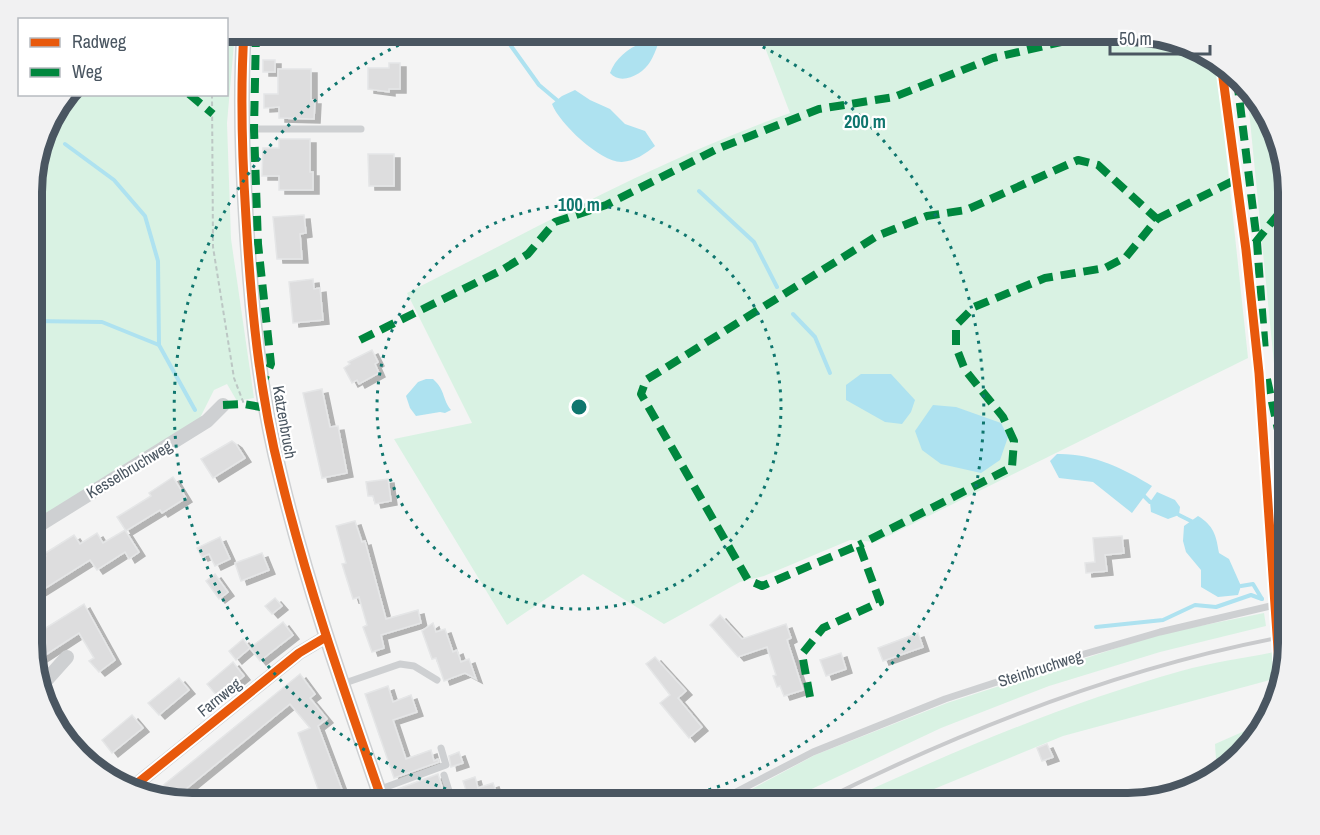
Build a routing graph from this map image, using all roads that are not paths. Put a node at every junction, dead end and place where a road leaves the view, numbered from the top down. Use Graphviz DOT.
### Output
graph roads {
  1 [pos="244,42"];
  2 [pos="241,129"];
  3 [pos="361,129"];
  4 [pos="223,405"];
  5 [pos="42,523"];
  6 [pos="1275,605"];
  7 [pos="326,637"];
  8 [pos="67,657"];
  9 [pos="47,680"];
  10 [pos="437,680"];
  11 [pos="342,684"];
  12 [pos="441,748"];
  13 [pos="444,775"];
  14 [pos="138,783"];
  15 [pos="379,793"];
  16 [pos="386,793"];
  17 [pos="450,793"];
  18 [pos="734,793"];
  1 -- 2 [label="street, Katzenbruch"];
  2 -- 3 [label="lane"];
  2 -- 7 [label="street, Katzenbruch"];
  4 -- 5 [label="street, Kesselbruchweg"];
  6 -- 18 [label="lane, Steinbruchweg"];
  7 -- 11 [label="street, Katzenbruch"];
  7 -- 14 [label="street, Farnweg"];
  8 -- 9 [label="street"];
  10 -- 11 [label="lane"];
  11 -- 15 [label="street, Katzenbruch"];
  12 -- 16 [label="lane"];
  13 -- 17 [label="lane"];
}
